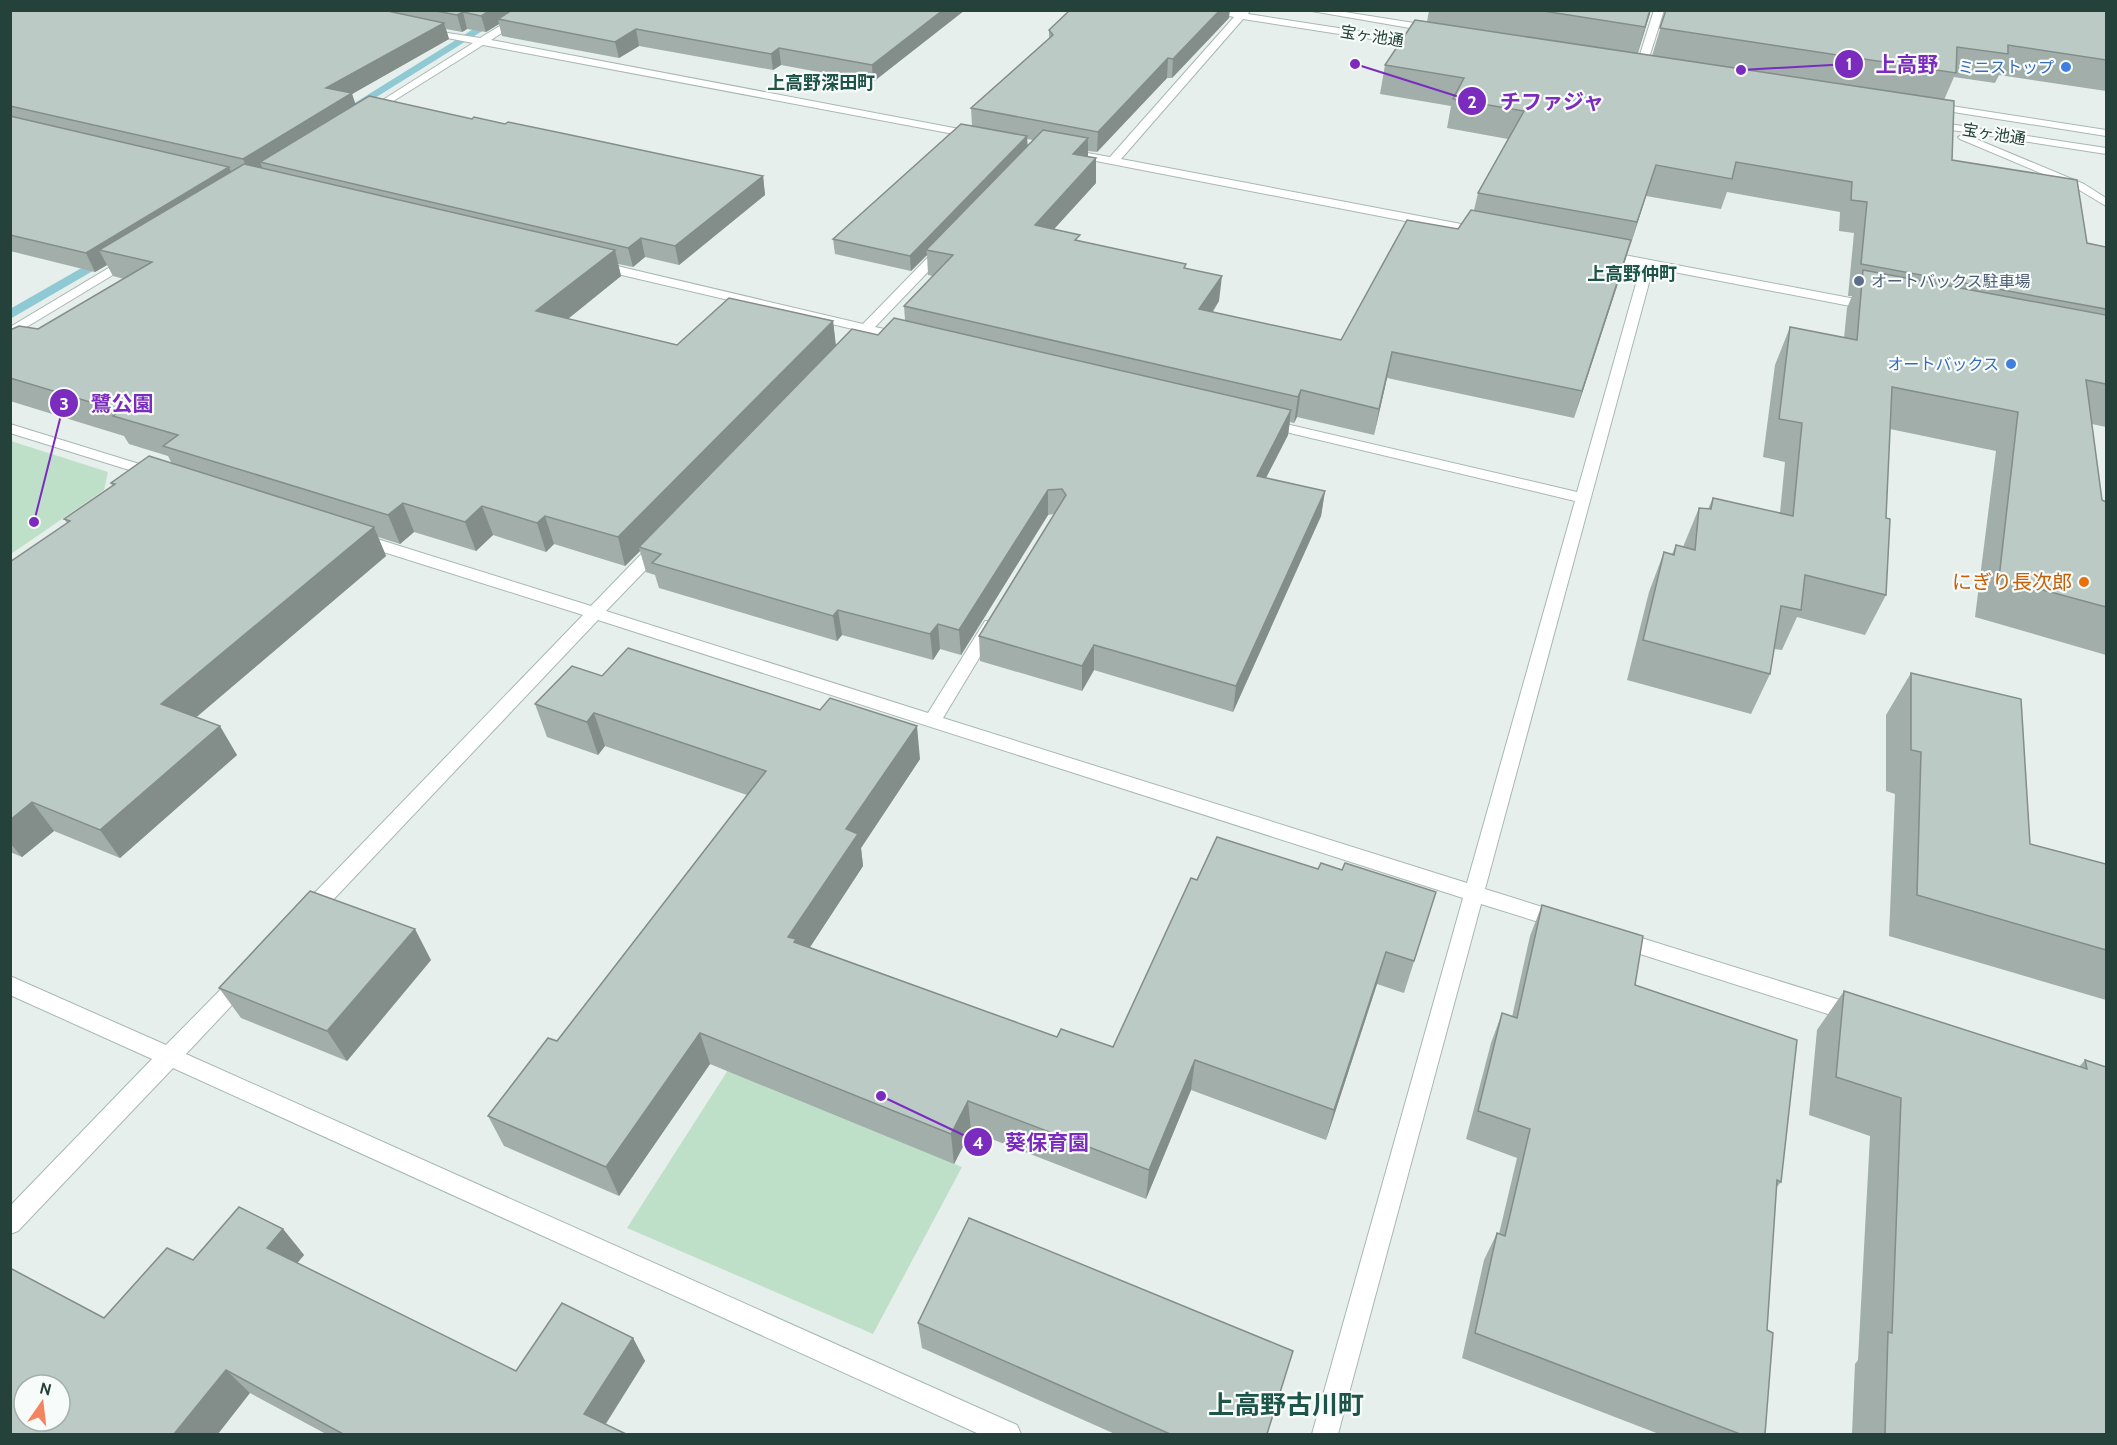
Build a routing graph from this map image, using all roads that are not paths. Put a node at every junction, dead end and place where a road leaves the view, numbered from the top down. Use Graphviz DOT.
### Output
graph roads {
  1 [pos="534,10"];
  2 [pos="1206,10"];
  3 [pos="1310,10"];
  4 [pos="1659,10"];
  5 [pos="1244,13"];
  6 [pos="413,28"];
  7 [pos="1448,31"];
  8 [pos="483,42"];
  9 [pos="1440,47"];
  10 [pos="1632,59"];
  11 [pos="1643,60"];
  12 [pos="1655,62"];
  13 [pos="1626,76"];
  14 [pos="1637,78"];
  15 [pos="1649,80"];
  16 [pos="1919,104"];
  17 [pos="353,122"];
  18 [pos="1914,122"];
  19 [pos="1937,125"];
  20 [pos="2106,133"];
  21 [pos="981,137"];
  22 [pos="1050,150"];
  23 [pos="2106,151"];
  24 [pos="1113,162"];
  25 [pos="2106,203"];
  26 [pos="957,234"];
  27 [pos="1497,235"];
  28 [pos="142,252"];
  29 [pos="1590,253"];
  30 [pos="577,260"];
  31 [pos="1648,264"];
  32 [pos="1883,308"];
  33 [pos="867,328"];
  34 [pos="10,333"];
  35 [pos="913,339"];
  36 [pos="850,346"];
  37 [pos="1248,419"];
  38 [pos="10,428"];
  39 [pos="148,471"];
  40 [pos="170,478"];
  41 [pos="128,485"];
  42 [pos="1584,498"];
  43 [pos="338,531"];
  44 [pos="669,535"];
  45 [pos="1001,610"];
  46 [pos="594,613"];
  47 [pos="932,721"];
  48 [pos="1474,893"];
  49 [pos="1576,925"];
  50 [pos="292,928"];
  51 [pos="1599,932"];
  52 [pos="252,971"];
  53 [pos="10,985"];
  54 [pos="1869,1018"];
  55 [pos="170,1057"];
  56 [pos="10,1224"];
  57 [pos="1008,1434"];
  58 [pos="1325,1434"];
  1 -- 8 [label="street"];
  2 -- 5 [label="street, 宝ヶ池通"];
  3 -- 7 [label="street, 宝ヶ池通"];
  4 -- 11 [label="street"];
  5 -- 9 [label="street, 宝ヶ池通"];
  5 -- 24 [label="street"];
  6 -- 8 [label="street"];
  8 -- 17 [label="street"];
  8 -- 21 [label="street"];
  10 -- 11 [label="street"];
  11 -- 12 [label="street"];
  11 -- 14 [label="street"];
  13 -- 14 [label="street"];
  14 -- 15 [label="street"];
  16 -- 20 [label="street, 宝ヶ池通"];
  18 -- 19 [label="street, 宝ヶ池通"];
  19 -- 23 [label="street, 宝ヶ池通"];
  19 -- 25 [label="street"];
  22 -- 24 [label="street"];
  24 -- 27 [label="street"];
  26 -- 33 [label="street"];
  28 -- 34 [label="street"];
  29 -- 31 [label="street"];
  30 -- 33 [label="street"];
  31 -- 32 [label="street"];
  31 -- 42 [label="street"];
  33 -- 35 [label="street"];
  33 -- 36 [label="street"];
  37 -- 42 [label="street"];
  38 -- 39 [label="street"];
  39 -- 40 [label="street"];
  39 -- 41 [label="street"];
  42 -- 48 [label="street"];
  43 -- 46 [label="street"];
  44 -- 46 [label="street"];
  45 -- 47 [label="street"];
  46 -- 47 [label="street"];
  46 -- 50 [label="street"];
  47 -- 48 [label="street"];
  48 -- 49 [label="street"];
  48 -- 58 [label="street"];
  51 -- 54 [label="street"];
  52 -- 55 [label="street"];
  53 -- 55 [label="street"];
  55 -- 56 [label="street"];
  55 -- 57 [label="street"];
}
